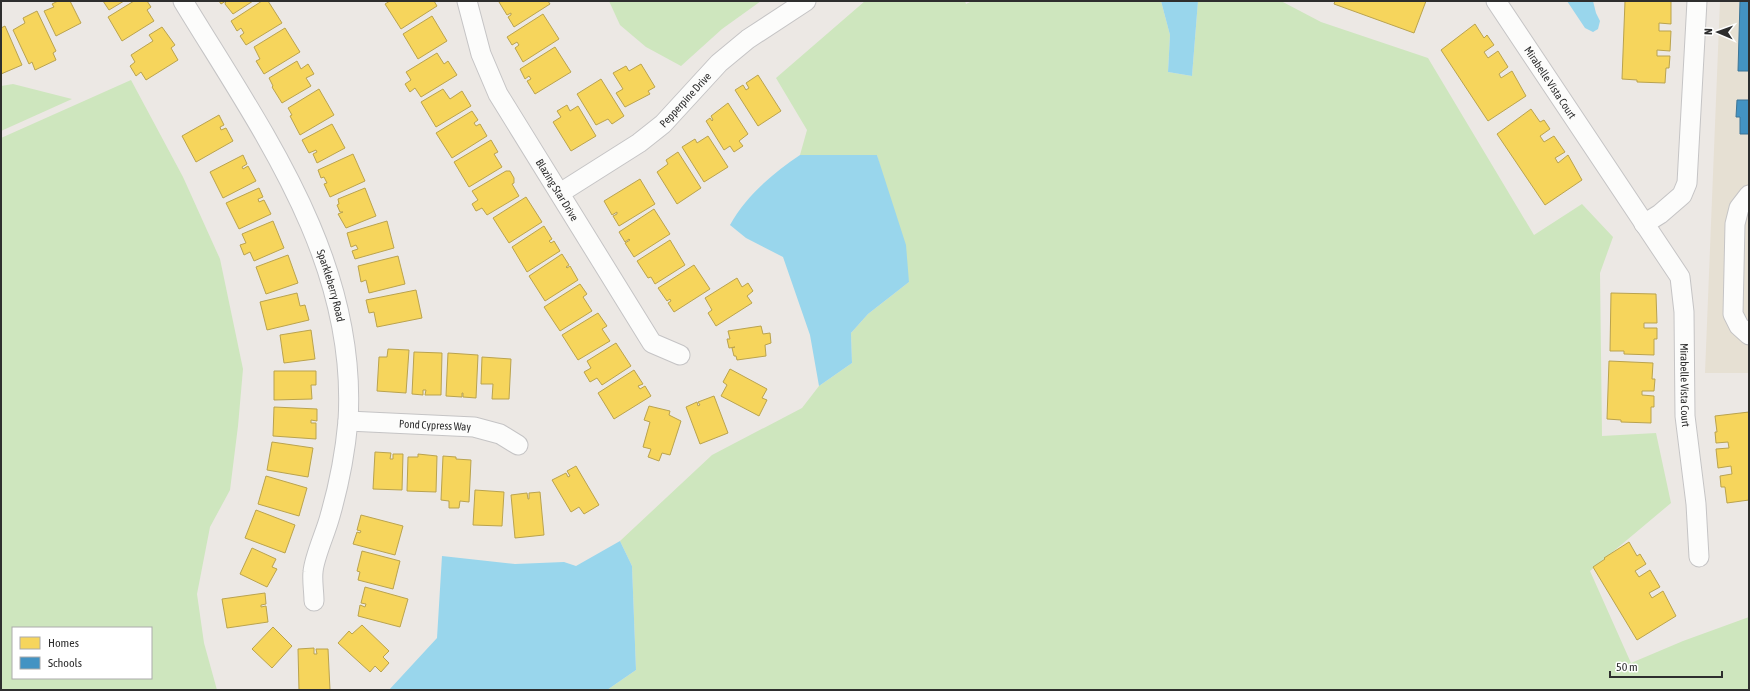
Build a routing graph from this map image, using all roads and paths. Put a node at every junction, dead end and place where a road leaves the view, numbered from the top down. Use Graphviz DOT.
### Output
graph roads {
  1 [pos="183,1"];
  2 [pos="467,1"];
  3 [pos="806,1"];
  4 [pos="1496,1"];
  5 [pos="1697,1"];
  6 [pos="560,192"];
  7 [pos="1749,195"];
  8 [pos="1644,224"];
  9 [pos="1742,247"];
  10 [pos="1749,335"];
  11 [pos="680,355"];
  12 [pos="348,420"];
  13 [pos="518,445"];
  14 [pos="1699,557"];
  15 [pos="314,601"];
  1 -- 12 [label="street, Sparkleberry Road"];
  2 -- 6 [label="street, Blazing Star Drive"];
  3 -- 6 [label="street, Pepperpine Drive"];
  4 -- 8 [label="street, Mirabelle Vista Court"];
  5 -- 8 [label="street"];
  6 -- 11 [label="street, Blazing Star Drive"];
  7 -- 9 [label="street"];
  8 -- 14 [label="street, Mirabelle Vista Court"];
  9 -- 10 [label="street"];
  12 -- 13 [label="street, Pond Cypress Way"];
  12 -- 15 [label="street, Sparkleberry Road"];
}
